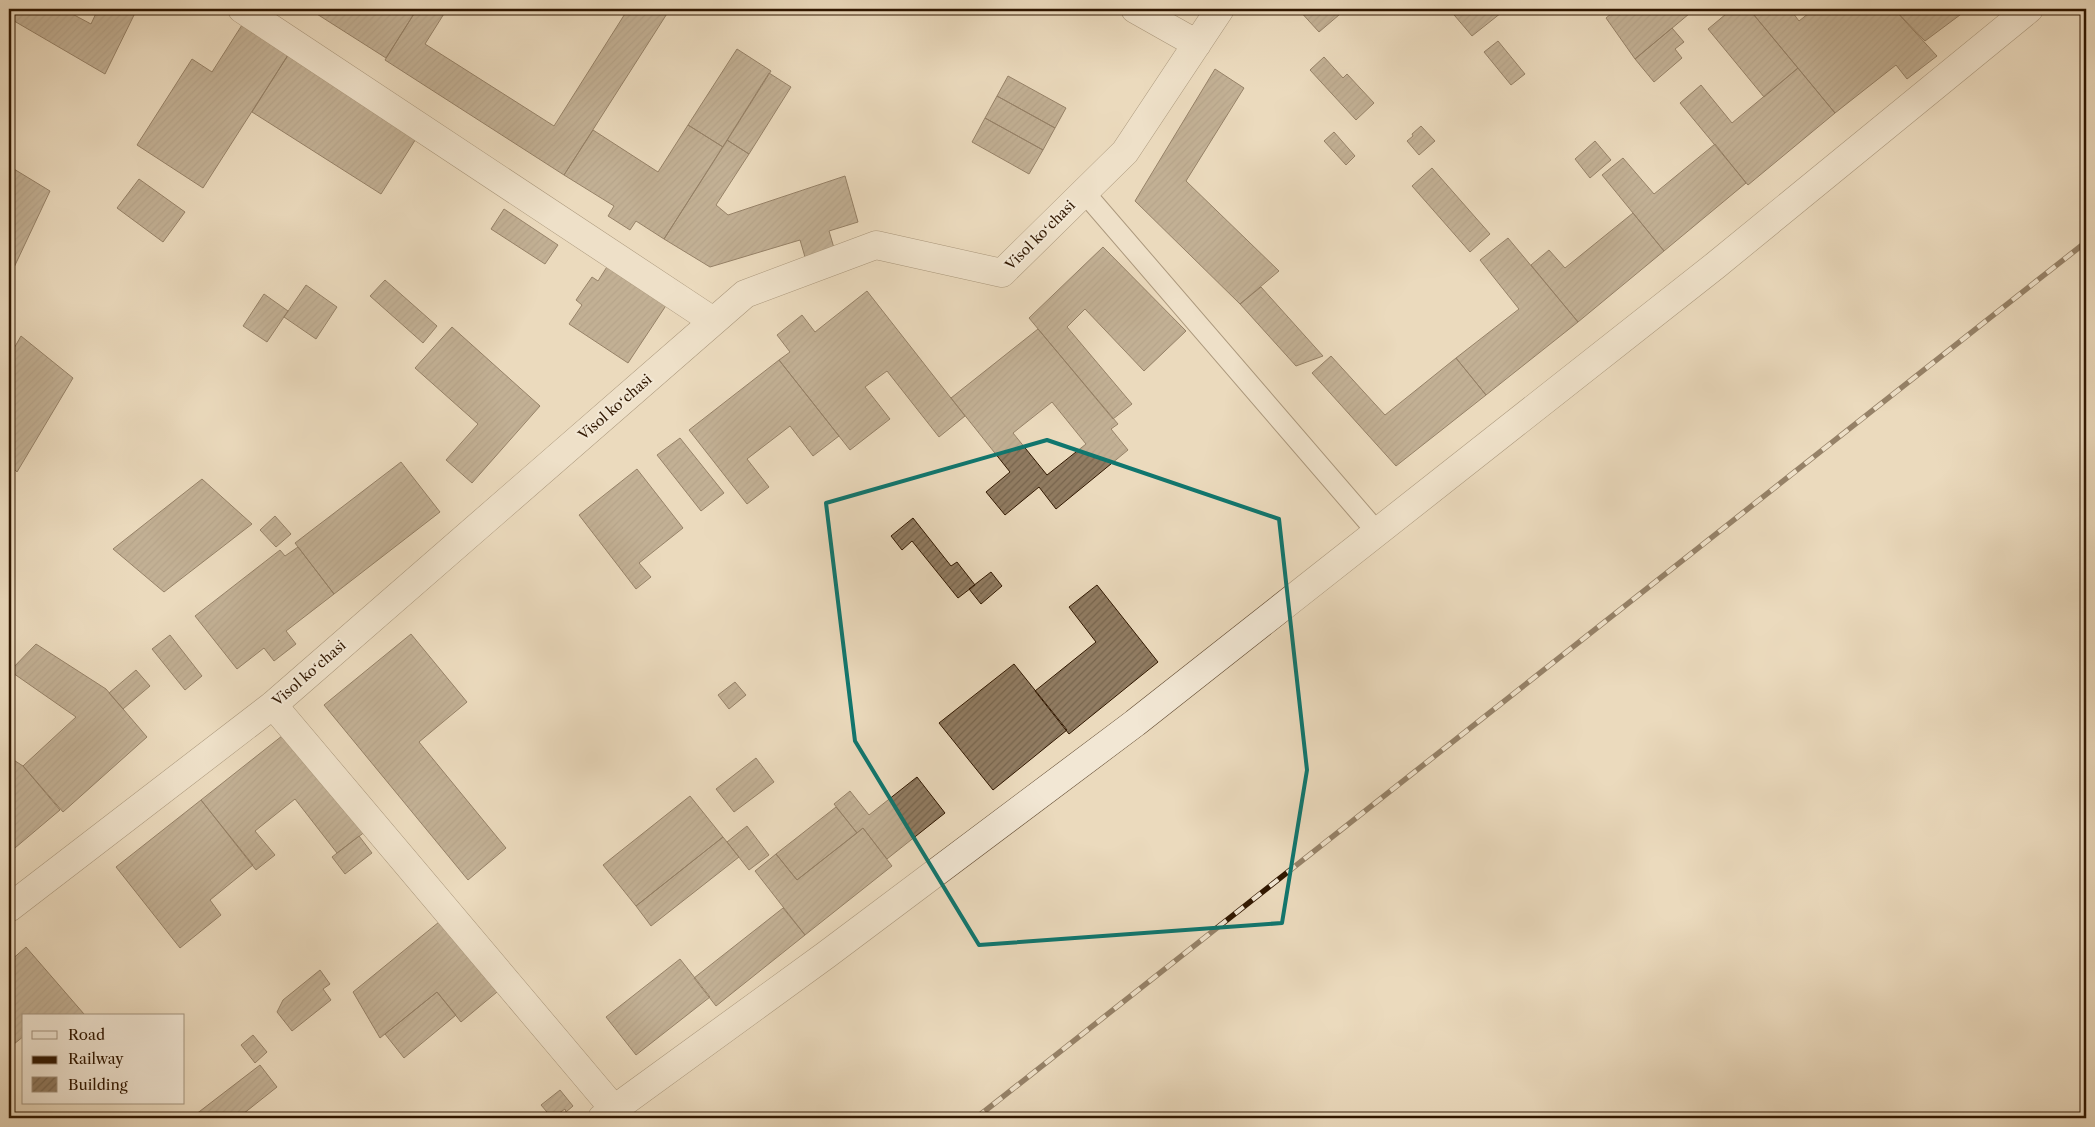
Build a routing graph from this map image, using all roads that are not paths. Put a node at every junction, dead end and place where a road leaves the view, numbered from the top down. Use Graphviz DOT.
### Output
graph roads {
  1 [pos="242,9"];
  2 [pos="1135,9"];
  3 [pos="1220,9"];
  4 [pos="2029,9"];
  5 [pos="1196,44"];
  6 [pos="1084,192"];
  7 [pos="713,321"];
  8 [pos="1377,532"];
  9 [pos="273,705"];
  10 [pos="9,908"];
  11 [pos="608,1114"];
  1 -- 7 [label="street"];
  2 -- 5 [label="street"];
  3 -- 5 [label="street, Visol koʻchasi"];
  4 -- 8 [label="street"];
  5 -- 6 [label="street, Visol koʻchasi"];
  6 -- 7 [label="street, Visol koʻchasi"];
  6 -- 8 [label="lane"];
  7 -- 9 [label="street, Visol koʻchasi"];
  8 -- 11 [label="street"];
  9 -- 10 [label="street, Visol koʻchasi"];
  9 -- 11 [label="street"];
}
